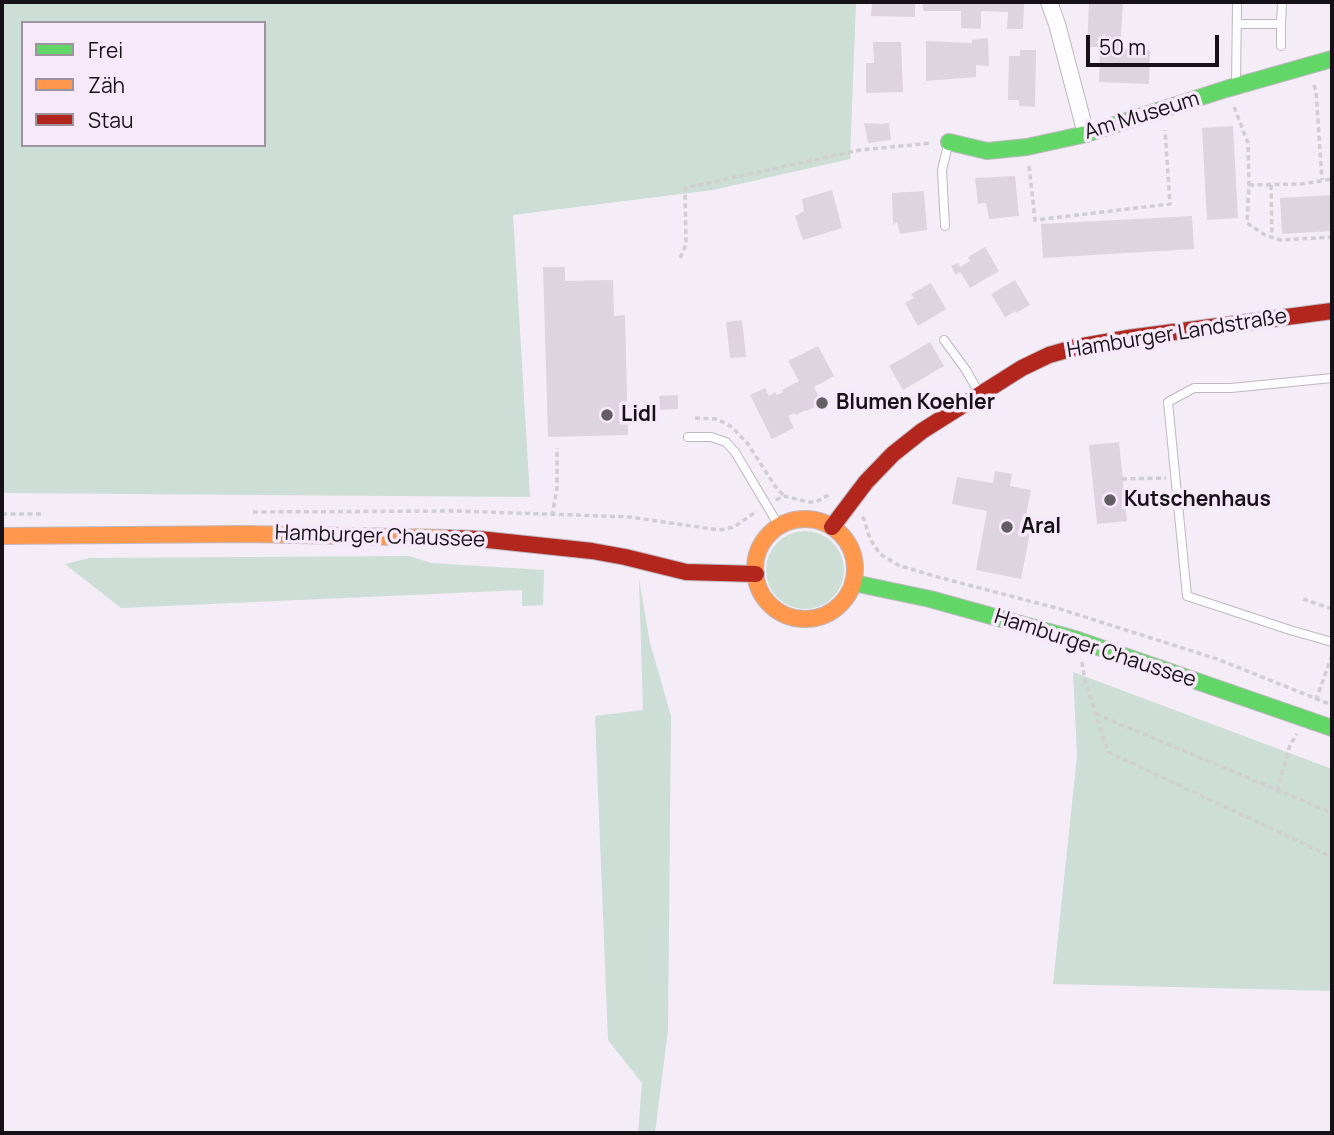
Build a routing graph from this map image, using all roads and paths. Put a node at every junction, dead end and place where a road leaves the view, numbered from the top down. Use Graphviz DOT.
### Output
graph roads {
  1 [pos="1049,2"];
  2 [pos="1282,4"];
  3 [pos="1237,6"];
  4 [pos="1281,23"];
  5 [pos="1237,24"];
  6 [pos="1280,46"];
  7 [pos="1332,59"];
  8 [pos="1308,66"];
  9 [pos="1231,88"];
  10 [pos="1159,111"];
  11 [pos="1086,134"];
  12 [pos="949,142"];
  13 [pos="1027,147"];
  14 [pos="1332,179"];
  15 [pos="1322,180"];
  16 [pos="1271,185"];
  17 [pos="1249,186"];
  18 [pos="945,226"];
  19 [pos="1272,237"];
  20 [pos="1332,237"];
  21 [pos="680,258"];
  22 [pos="1332,311"];
  23 [pos="944,340"];
  24 [pos="1332,378"];
  25 [pos="980,394"];
  26 [pos="688,437"];
  27 [pos="557,448"];
  28 [pos="1122,478"];
  29 [pos="1175,478"];
  30 [pos="836,488"];
  31 [pos="829,495"];
  32 [pos="767,505"];
  33 [pos="846,507"];
  34 [pos="245,512"];
  35 [pos="2,514"];
  36 [pos="42,514"];
  37 [pos="552,516"];
  38 [pos="779,526"];
  39 [pos="832,527"];
  40 [pos="2,536"];
  41 [pos="756,574"];
  42 [pos="853,583"];
  43 [pos="1303,599"];
  44 [pos="1332,609"];
  45 [pos="1079,640"];
  46 [pos="1332,642"];
  47 [pos="1332,653"];
  48 [pos="1317,698"];
  49 [pos="1332,705"];
  50 [pos="1096,714"];
  51 [pos="1306,719"];
  52 [pos="1332,728"];
  53 [pos="1278,791"];
  54 [pos="1332,813"];
  55 [pos="1332,857"];
  1 -- 11 [label="street"];
  2 -- 4 [label="lane"];
  3 -- 5 [label="lane"];
  4 -- 5 [label="lane"];
  4 -- 6 [label="lane"];
  5 -- 9 [label="lane"];
  7 -- 8 [label="main road, Am Museum"];
  8 -- 9 [label="main road, Am Museum"];
  8 -- 15 [label="path"];
  9 -- 10 [label="main road, Am Museum"];
  9 -- 17 [label="path"];
  10 -- 11 [label="main road, Am Museum"];
  10 -- 13 [label="path"];
  11 -- 13 [label="main road, Am Museum"];
  12 -- 13 [label="main road, Am Museum"];
  12 -- 18 [label="lane"];
  12 -- 21 [label="path"];
  14 -- 15 [label="path"];
  15 -- 16 [label="path"];
  16 -- 17 [label="path"];
  16 -- 19 [label="path"];
  17 -- 19 [label="path"];
  19 -- 20 [label="path"];
  22 -- 25 [label="main road, Hamburger Landstraße"];
  23 -- 25 [label="lane"];
  24 -- 29 [label="lane"];
  25 -- 33 [label="main road, Hamburger Landstraße"];
  26 -- 32 [label="lane"];
  27 -- 37 [label="path"];
  28 -- 29 [label="path"];
  29 -- 46 [label="lane"];
  30 -- 31 [label="path"];
  31 -- 32 [label="path"];
  31 -- 33 [label="path"];
  32 -- 37 [label="path"];
  32 -- 38 [label="lane"];
  33 -- 39 [label="main road, Hamburger Landstraße"];
  33 -- 48 [label="path"];
  34 -- 37 [label="path"];
  35 -- 36 [label="path"];
  38 -- 39 [label="main road"];
  38 -- 41 [label="main road"];
  39 -- 42 [label="main road"];
  40 -- 41 [label="main road, Hamburger Chaussee"];
  41 -- 42 [label="main road"];
  42 -- 45 [label="main road, Hamburger Chaussee"];
  43 -- 44 [label="path"];
  45 -- 50 [label="path"];
  45 -- 51 [label="main road, Hamburger Chaussee"];
  47 -- 48 [label="path"];
  48 -- 49 [label="path"];
  48 -- 51 [label="path"];
  50 -- 53 [label="path"];
  50 -- 55 [label="path"];
  51 -- 52 [label="main road, Hamburger Chaussee"];
  51 -- 53 [label="path"];
  53 -- 54 [label="path"];
}
